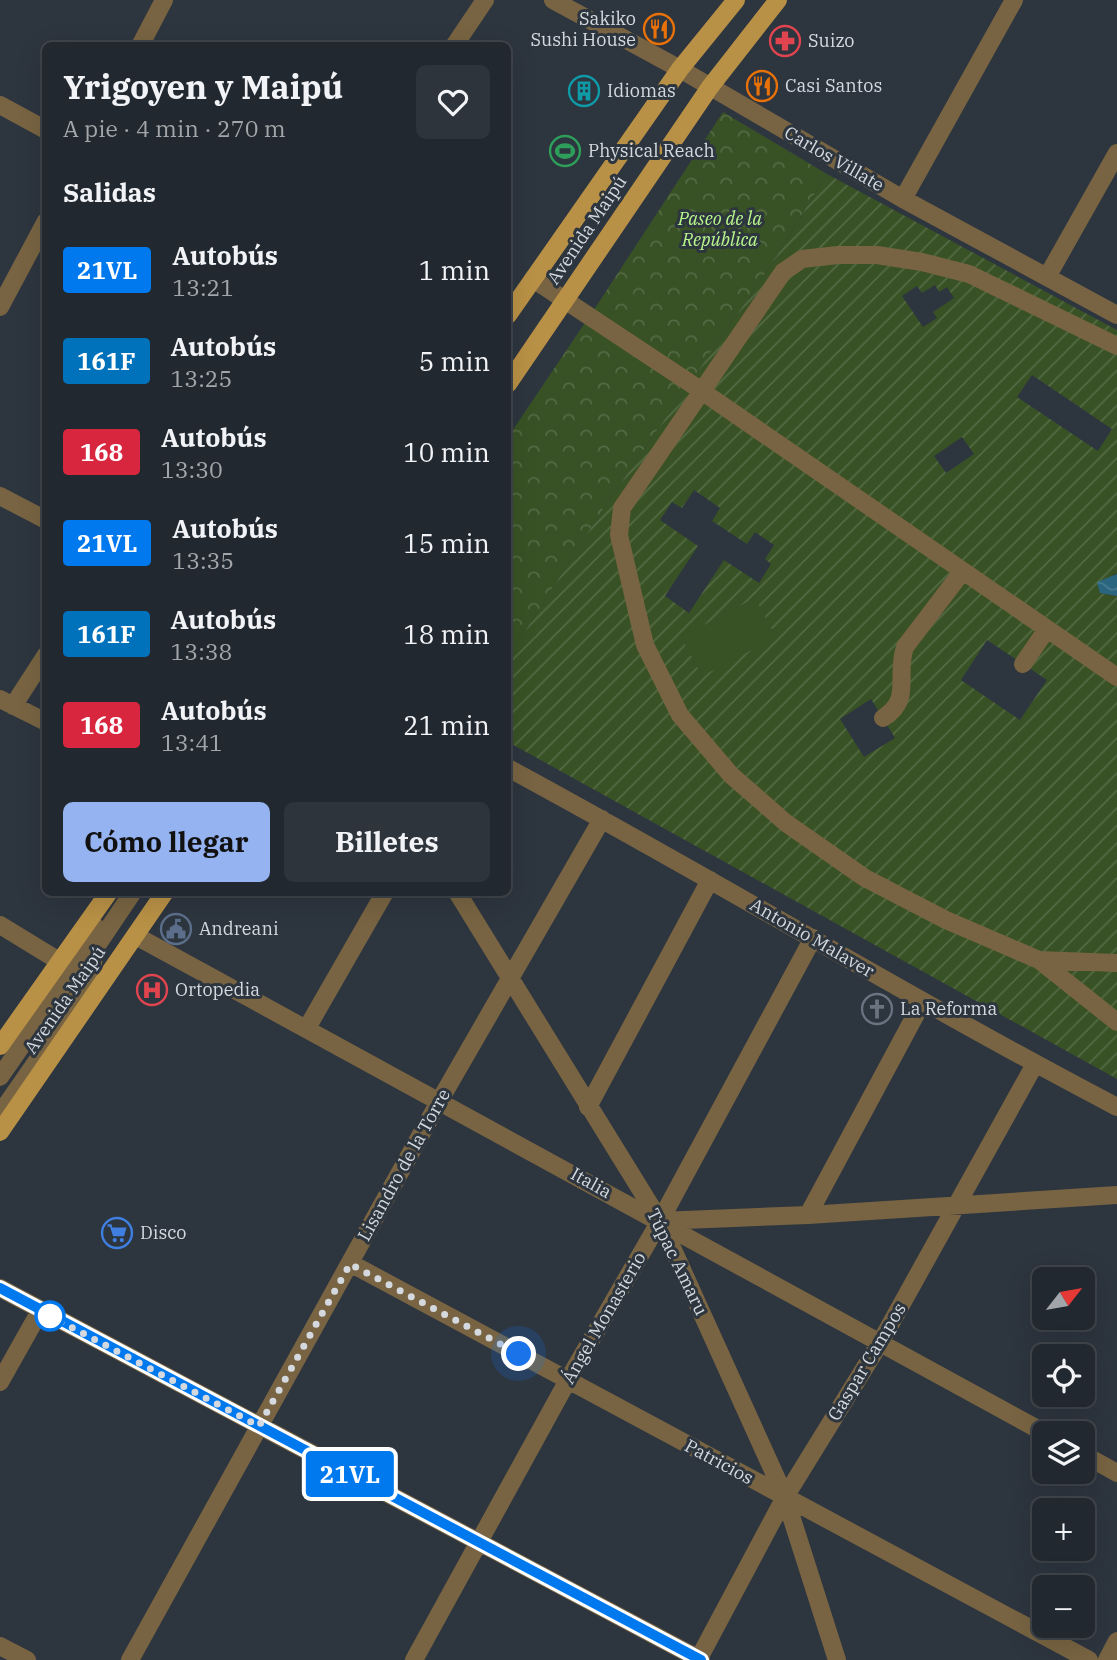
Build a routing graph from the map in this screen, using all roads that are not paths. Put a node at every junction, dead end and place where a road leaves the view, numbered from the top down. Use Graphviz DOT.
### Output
graph roads {
  1 [pos="164,0"];
  2 [pos="485,0"];
  3 [pos="553,0"];
  4 [pos="736,0"];
  5 [pos="778,0"];
  6 [pos="1014,0"];
  7 [pos="142,42"];
  8 [pos="457,42"];
  9 [pos="680,69"];
  10 [pos="710,87"];
  11 [pos="0,105"];
  12 [pos="42,128"];
  13 [pos="1117,153"];
  14 [pos="903,199"];
  15 [pos="42,228"];
  16 [pos="1046,277"];
  17 [pos="533,279"];
  18 [pos="564,301"];
  19 [pos="0,307"];
  20 [pos="511,311"];
  21 [pos="1117,315"];
  22 [pos="1117,346"];
  23 [pos="511,380"];
  24 [pos="702,392"];
  25 [pos="0,496"];
  26 [pos="42,518"];
  27 [pos="962,572"];
  28 [pos="1047,629"];
  29 [pos="42,660"];
  30 [pos="1023,664"];
  31 [pos="1117,677"];
  32 [pos="7,702"];
  33 [pos="883,718"];
  34 [pos="42,720"];
  35 [pos="511,770"];
  36 [pos="602,819"];
  37 [pos="710,880"];
  38 [pos="108,896"];
  39 [pos="115,896"];
  40 [pos="130,896"];
  41 [pos="140,896"];
  42 [pos="162,896"];
  43 [pos="383,896"];
  44 [pos="460,896"];
  45 [pos="0,925"];
  46 [pos="136,936"];
  47 [pos="813,938"];
  48 [pos="1039,960"];
  49 [pos="1117,963"];
  50 [pos="79,974"];
  51 [pos="511,978"];
  52 [pos="923,1001"];
  53 [pos="1117,1022"];
  54 [pos="307,1028"];
  55 [pos="0,1046"];
  56 [pos="1035,1064"];
  57 [pos="1,1087"];
  58 [pos="440,1100"];
  59 [pos="588,1107"];
  60 [pos="1117,1107"];
  61 [pos="0,1114"];
  62 [pos="0,1132"];
  63 [pos="1117,1195"];
  64 [pos="956,1203"];
  65 [pos="808,1214"];
  66 [pos="660,1221"];
  67 [pos="350,1264"];
  68 [pos="0,1288"];
  69 [pos="40,1311"];
  70 [pos="880,1343"];
  71 [pos="568,1380"];
  72 [pos="0,1382"];
  73 [pos="259,1426"];
  74 [pos="1032,1426"];
  75 [pos="1095,1461"];
  76 [pos="1117,1473"];
  77 [pos="785,1497"];
  78 [pos="479,1542"];
  79 [pos="1117,1641"];
  80 [pos="0,1646"];
  81 [pos="27,1660"];
  82 [pos="130,1660"];
  83 [pos="414,1660"];
  84 [pos="699,1660"];
  85 [pos="836,1660"];
  86 [pos="1089,1660"];
  87 [pos="1107,1660"];
  1 -- 7 [label="street"];
  2 -- 8 [label="street"];
  3 -- 9 [label="street, Carlos Villate"];
  4 -- 9 [label="main road, Avenida Maipú"];
  5 -- 10 [label="main road, Avenida Maipú"];
  6 -- 14 [label="street"];
  9 -- 10 [label="street, Carlos Villate"];
  9 -- 17 [label="main road, Avenida Maipú"];
  10 -- 14 [label="street, Carlos Villate"];
  10 -- 18 [label="main road, Avenida Maipú"];
  11 -- 12 [label="street"];
  13 -- 16 [label="street"];
  14 -- 16 [label="street, Carlos Villate"];
  15 -- 19 [label="street"];
  16 -- 21 [label="street, Carlos Villate"];
  17 -- 18 [label="street"];
  17 -- 20 [label="main road, Avenida Maipú"];
  18 -- 23 [label="main road, Avenida Maipú"];
  18 -- 24 [label="street"];
  22 -- 24 [label="street"];
  24 -- 27 [label="street"];
  24 -- 48 [label="street"];
  25 -- 26 [label="street"];
  27 -- 28 [label="street"];
  27 -- 33 [label="street"];
  28 -- 30 [label="street"];
  28 -- 31 [label="street"];
  29 -- 32 [label="street"];
  32 -- 34 [label="street"];
  35 -- 36 [label="street, Antonio Malaver"];
  36 -- 37 [label="street, Antonio Malaver"];
  36 -- 51 [label="street, Lisandro de la Torre"];
  37 -- 47 [label="street, Antonio Malaver"];
  37 -- 59 [label="street"];
  38 -- 50 [label="main road, Avenida Maipú"];
  39 -- 50 [label="street"];
  40 -- 50 [label="street"];
  41 -- 50 [label="street"];
  42 -- 46 [label="main road, Avenida Maipú"];
  43 -- 54 [label="street"];
  44 -- 51 [label="street, Túpac Amaru"];
  45 -- 50 [label="street"];
  46 -- 50 [label="main road, Avenida Maipú"];
  46 -- 54 [label="street, Italia"];
  47 -- 52 [label="street, Antonio Malaver"];
  47 -- 66 [label="street, Ángel Monasterio"];
  48 -- 49 [label="street"];
  48 -- 53 [label="street"];
  50 -- 55 [label="main road, Avenida Maipú"];
  50 -- 57 [label="street"];
  50 -- 61 [label="street"];
  50 -- 62 [label="main road, Avenida Maipú"];
  51 -- 58 [label="street, Lisandro de la Torre"];
  51 -- 59 [label="street, Túpac Amaru"];
  52 -- 56 [label="street, Antonio Malaver"];
  52 -- 65 [label="street"];
  54 -- 58 [label="street, Italia"];
  56 -- 60 [label="street, Antonio Malaver"];
  56 -- 64 [label="street, Gaspar Campos"];
  58 -- 66 [label="street, Italia"];
  58 -- 67 [label="street, Lisandro de la Torre"];
  59 -- 66 [label="street, Túpac Amaru"];
  63 -- 64 [label="street"];
  64 -- 65 [label="street"];
  64 -- 70 [label="street, Gaspar Campos"];
  65 -- 66 [label="street"];
  66 -- 70 [label="street, Italia"];
  66 -- 71 [label="street, Ángel Monasterio"];
  66 -- 77 [label="street, Túpac Amaru"];
  67 -- 71 [label="street, Patricios"];
  67 -- 73 [label="street, Lisandro de la Torre"];
  68 -- 69 [label="street"];
  69 -- 72 [label="street"];
  69 -- 73 [label="street"];
  70 -- 74 [label="street, Italia"];
  70 -- 77 [label="street, Gaspar Campos"];
  71 -- 77 [label="street, Patricios"];
  71 -- 78 [label="street, Ángel Monasterio"];
  73 -- 78 [label="street"];
  73 -- 82 [label="street, Lisandro de la Torre"];
  75 -- 76 [label="street"];
  77 -- 84 [label="street, Gaspar Campos"];
  77 -- 85 [label="street, Túpac Amaru"];
  77 -- 86 [label="street, Patricios"];
  78 -- 83 [label="street, Ángel Monasterio"];
  78 -- 84 [label="street"];
  79 -- 87 [label="street"];
  80 -- 81 [label="street"];
}
